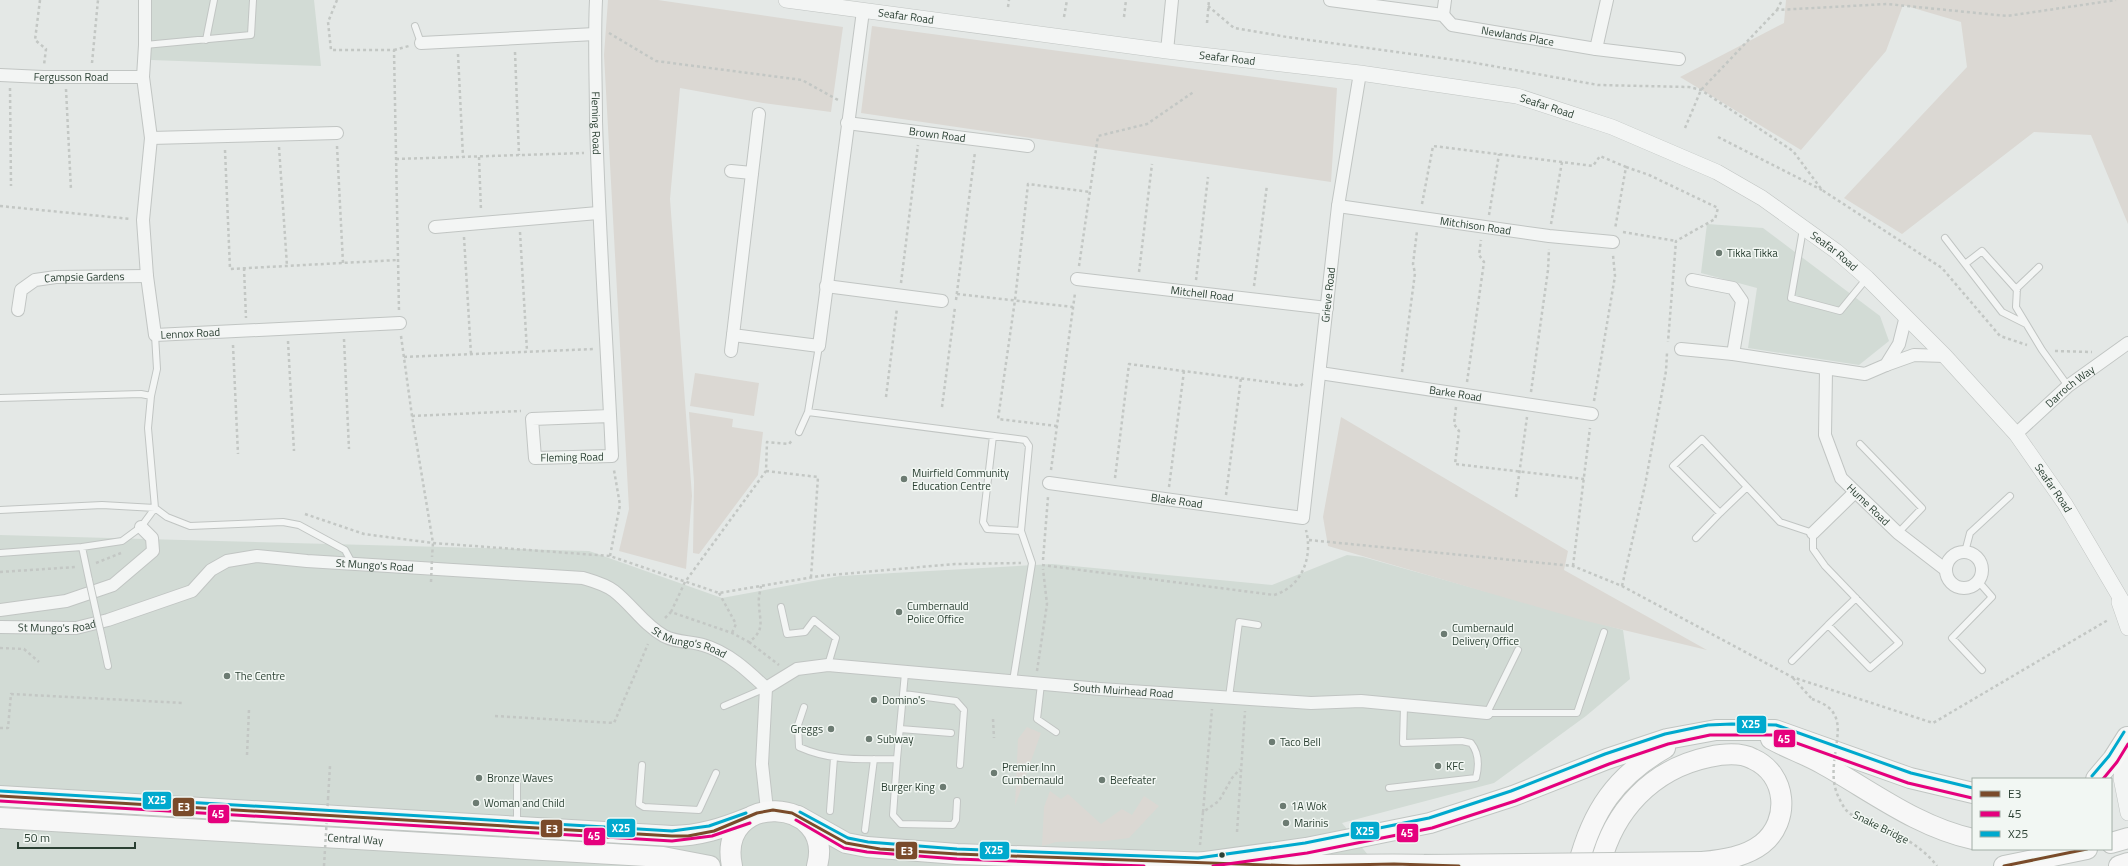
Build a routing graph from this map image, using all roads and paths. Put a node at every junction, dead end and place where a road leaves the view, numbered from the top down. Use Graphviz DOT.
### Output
graph roads {
  1 [pos="40,0"];
  2 [pos="98,0"];
  3 [pos="145,0"];
  4 [pos="214,0"];
  5 [pos="253,0"];
  6 [pos="337,0"];
  7 [pos="596,0"];
  8 [pos="786,0"];
  9 [pos="1008,0"];
  10 [pos="1066,0"];
  11 [pos="1126,0"];
  12 [pos="1172,0"];
  13 [pos="1209,0"];
  14 [pos="1330,0"];
  15 [pos="1445,0"];
  16 [pos="1607,0"];
  17 [pos="1782,0"];
  18 [pos="2116,0"];
  19 [pos="1208,6"];
  20 [pos="1008,8"];
  21 [pos="1777,10"];
  22 [pos="863,11"];
  23 [pos="1443,15"];
  24 [pos="1064,17"];
  25 [pos="1124,17"];
  26 [pos="1207,23"];
  27 [pos="415,26"];
  28 [pos="595,30"];
  29 [pos="515,37"];
  30 [pos="206,40"];
  31 [pos="457,41"];
  32 [pos="421,43"];
  33 [pos="146,45"];
  34 [pos="1596,49"];
  35 [pos="1167,51"];
  36 [pos="1679,59"];
  37 [pos="1360,73"];
  38 [pos="5,75"];
  39 [pos="43,77"];
  40 [pos="65,77"];
  41 [pos="90,77"];
  42 [pos="143,77"];
  43 [pos="1701,90"];
  44 [pos="1195,91"];
  45 [pos="850,106"];
  46 [pos="759,114"];
  47 [pos="847,123"];
  48 [pos="1685,128"];
  49 [pos="920,132"];
  50 [pos="337,133"];
  51 [pos="278,135"];
  52 [pos="225,136"];
  53 [pos="151,138"];
  54 [pos="1718,138"];
  55 [pos="977,139"];
  56 [pos="1028,146"];
  57 [pos="597,153"];
  58 [pos="1499,154"];
  59 [pos="519,155"];
  60 [pos="463,157"];
  61 [pos="479,157"];
  62 [pos="396,159"];
  63 [pos="1152,164"];
  64 [pos="1626,167"];
  65 [pos="731,171"];
  66 [pos="752,173"];
  67 [pos="1208,177"];
  68 [pos="1267,185"];
  69 [pos="11,186"];
  70 [pos="71,190"];
  71 [pos="1822,190"];
  72 [pos="1090,192"];
  73 [pos="0,206"];
  74 [pos="1338,206"];
  75 [pos="598,213"];
  76 [pos="143,220"];
  77 [pos="520,220"];
  78 [pos="482,223"];
  79 [pos="463,225"];
  80 [pos="1804,226"];
  81 [pos="434,227"];
  82 [pos="1485,227"];
  83 [pos="1549,236"];
  84 [pos="1945,238"];
  85 [pos="1613,242"];
  86 [pos="1676,242"];
  87 [pos="398,260"];
  88 [pos="343,263"];
  89 [pos="1965,264"];
  90 [pos="287,266"];
  91 [pos="2039,267"];
  92 [pos="244,268"];
  93 [pos="147,276"];
  94 [pos="1867,278"];
  95 [pos="1077,279"];
  96 [pos="1692,280"];
  97 [pos="826,286"];
  98 [pos="1137,286"];
  99 [pos="2017,290"];
  100 [pos="1194,293"];
  101 [pos="957,294"];
  102 [pos="899,296"];
  103 [pos="1253,299"];
  104 [pos="1015,300"];
  105 [pos="942,301"];
  106 [pos="1073,307"];
  107 [pos="1327,308"];
  108 [pos="18,310"];
  109 [pos="1906,316"];
  110 [pos="400,323"];
  111 [pos="2026,324"];
  112 [pos="343,326"];
  113 [pos="288,328"];
  114 [pos="247,330"];
  115 [pos="233,331"];
  116 [pos="155,335"];
  117 [pos="733,335"];
  118 [pos="2128,343"];
  119 [pos="819,346"];
  120 [pos="606,348"];
  121 [pos="1681,349"];
  122 [pos="2042,350"];
  123 [pos="527,351"];
  124 [pos="731,351"];
  125 [pos="2115,353"];
  126 [pos="471,354"];
  127 [pos="1734,354"];
  128 [pos="1945,356"];
  129 [pos="404,357"];
  130 [pos="1886,365"];
  131 [pos="1826,370"];
  132 [pos="1184,371"];
  133 [pos="1320,373"];
  134 [pos="1241,378"];
  135 [pos="2068,386"];
  136 [pos="1462,394"];
  137 [pos="151,396"];
  138 [pos="886,397"];
  139 [pos="0,398"];
  140 [pos="1529,403"];
  141 [pos="942,407"];
  142 [pos="808,412"];
  143 [pos="1592,414"];
  144 [pos="412,416"];
  145 [pos="610,416"];
  146 [pos="532,419"];
  147 [pos="1057,426"];
  148 [pos="799,432"];
  149 [pos="2016,434"];
  150 [pos="993,436"];
  151 [pos="1860,444"];
  152 [pos="349,448"];
  153 [pos="294,451"];
  154 [pos="238,454"];
  155 [pos="612,456"];
  156 [pos="766,471"];
  157 [pos="1520,472"];
  158 [pos="1584,479"];
  159 [pos="1050,483"];
  160 [pos="1747,487"];
  161 [pos="1114,493"];
  162 [pos="1854,493"];
  163 [pos="2010,496"];
  164 [pos="1516,497"];
  165 [pos="1167,500"];
  166 [pos="155,508"];
  167 [pos="1225,508"];
  168 [pos="0,510"];
  169 [pos="1720,513"];
  170 [pos="1303,518"];
  171 [pos="141,527"];
  172 [pos="1021,531"];
  173 [pos="1813,533"];
  174 [pos="1898,533"];
  175 [pos="1696,538"];
  176 [pos="433,543"];
  177 [pos="82,547"];
  178 [pos="1965,552"];
  179 [pos="0,553"];
  180 [pos="610,556"];
  181 [pos="1032,562"];
  182 [pos="352,563"];
  183 [pos="1042,565"];
  184 [pos="1573,566"];
  185 [pos="1946,570"];
  186 [pos="811,577"];
  187 [pos="1978,581"];
  188 [pos="431,582"];
  189 [pos="685,582"];
  190 [pos="761,586"];
  191 [pos="1622,586"];
  192 [pos="2116,592"];
  193 [pos="719,593"];
  194 [pos="1856,598"];
  195 [pos="780,607"];
  196 [pos="0,610"];
  197 [pos="2128,610"];
  198 [pos="671,612"];
  199 [pos="665,618"];
  200 [pos="2108,620"];
  201 [pos="1258,625"];
  202 [pos="1828,625"];
  203 [pos="0,627"];
  204 [pos="2128,628"];
  205 [pos="1604,632"];
  206 [pos="732,633"];
  207 [pos="748,642"];
  208 [pos="648,644"];
  209 [pos="0,648"];
  210 [pos="1518,650"];
  211 [pos="1792,661"];
  212 [pos="39,662"];
  213 [pos="828,665"];
  214 [pos="108,666"];
  215 [pos="1982,670"];
  216 [pos="789,672"];
  217 [pos="905,673"];
  218 [pos="1792,677"];
  219 [pos="1013,681"];
  220 [pos="1038,683"];
  221 [pos="766,688"];
  222 [pos="904,694"];
  223 [pos="1213,696"];
  224 [pos="1229,697"];
  225 [pos="1246,699"];
  226 [pos="184,703"];
  227 [pos="724,706"];
  228 [pos="1404,706"];
  229 [pos="804,707"];
  230 [pos="249,710"];
  231 [pos="1487,713"];
  232 [pos="495,716"];
  233 [pos="993,720"];
  234 [pos="0,728"];
  235 [pos="900,729"];
  236 [pos="1751,729"];
  237 [pos="1709,730"];
  238 [pos="1056,732"];
  239 [pos="951,733"];
  240 [pos="2128,736"];
  241 [pos="994,738"];
  242 [pos="247,755"];
  243 [pos="834,758"];
  244 [pos="874,759"];
  245 [pos="897,759"];
  246 [pos="642,765"];
  247 [pos="960,765"];
  248 [pos="330,766"];
  249 [pos="1240,769"];
  250 [pos="716,773"];
  251 [pos="2097,778"];
  252 [pos="517,781"];
  253 [pos="1389,788"];
  254 [pos="1972,793"];
  255 [pos="0,796"];
  256 [pos="957,801"];
  257 [pos="767,810"];
  258 [pos="830,811"];
  259 [pos="1203,812"];
  260 [pos="2128,814"];
  261 [pos="798,816"];
  262 [pos="0,818"];
  263 [pos="748,818"];
  264 [pos="517,827"];
  265 [pos="2128,827"];
  266 [pos="865,830"];
  267 [pos="2112,830"];
  268 [pos="1237,832"];
  269 [pos="2128,838"];
  270 [pos="1972,839"];
  271 [pos="2112,843"];
  272 [pos="2082,850"];
  273 [pos="1198,863"];
  274 [pos="2128,863"];
  275 [pos="1424,865"];
  276 [pos="324,866"];
  277 [pos="710,866"];
  278 [pos="732,866"];
  279 [pos="817,866"];
  280 [pos="1459,866"];
  281 [pos="1578,866"];
  282 [pos="1600,866"];
  283 [pos="1937,866"];
  284 [pos="2004,866"];
  285 [pos="2119,866"];
  1 -- 39 [label="path"];
  2 -- 41 [label="path"];
  3 -- 33 [label="street, Lennox Road"];
  4 -- 30 [label="lane"];
  5 -- 30 [label="lane"];
  6 -- 62 [label="path"];
  7 -- 28 [label="street, Fleming Road"];
  8 -- 22 [label="street, Seafar Road"];
  9 -- 20 [label="path"];
  10 -- 24 [label="path"];
  11 -- 25 [label="path"];
  12 -- 35 [label="street"];
  13 -- 19 [label="path"];
  14 -- 23 [label="street, Newlands Place"];
  15 -- 23 [label="street"];
  16 -- 34 [label="street"];
  17 -- 21 [label="path"];
  18 -- 21 [label="path"];
  19 -- 26 [label="path"];
  19 -- 43 [label="path"];
  21 -- 43 [label="path"];
  22 -- 35 [label="street, Seafar Road"];
  22 -- 45 [label="street"];
  23 -- 34 [label="street, Newlands Place"];
  27 -- 32 [label="lane"];
  28 -- 29 [label="street"];
  28 -- 45 [label="path"];
  28 -- 57 [label="street, Fleming Road"];
  29 -- 31 [label="street"];
  29 -- 59 [label="path"];
  30 -- 33 [label="lane"];
  31 -- 32 [label="street"];
  31 -- 60 [label="path"];
  33 -- 42 [label="street, Lennox Road"];
  34 -- 36 [label="street, Newlands Place"];
  35 -- 37 [label="street, Seafar Road"];
  37 -- 74 [label="street, Grieve Road"];
  37 -- 80 [label="street, Seafar Road"];
  38 -- 39 [label="street, Fergusson Road"];
  38 -- 69 [label="path"];
  39 -- 40 [label="street, Fergusson Road"];
  40 -- 41 [label="street, Fergusson Road"];
  40 -- 70 [label="path"];
  41 -- 42 [label="street, Fergusson Road"];
  42 -- 53 [label="street, Lennox Road"];
  43 -- 48 [label="path"];
  43 -- 71 [label="path"];
  44 -- 72 [label="path"];
  45 -- 47 [label="street"];
  46 -- 66 [label="street"];
  47 -- 49 [label="street, Brown Road"];
  47 -- 97 [label="street"];
  49 -- 55 [label="street, Brown Road"];
  49 -- 102 [label="path"];
  50 -- 51 [label="street"];
  50 -- 88 [label="path"];
  51 -- 52 [label="street"];
  51 -- 90 [label="path"];
  52 -- 53 [label="street"];
  52 -- 92 [label="path"];
  53 -- 76 [label="street, Lennox Road"];
  54 -- 71 [label="path"];
  55 -- 56 [label="street, Brown Road"];
  55 -- 101 [label="path"];
  57 -- 59 [label="path"];
  57 -- 75 [label="street, Fleming Road"];
  58 -- 82 [label="path"];
  59 -- 61 [label="path"];
  60 -- 61 [label="path"];
  60 -- 62 [label="path"];
  61 -- 78 [label="path"];
  62 -- 87 [label="path"];
  63 -- 98 [label="path"];
  64 -- 83 [label="path"];
  64 -- 86 [label="path"];
  64 -- 86 [label="path"];
  65 -- 66 [label="street"];
  66 -- 117 [label="street"];
  67 -- 100 [label="path"];
  68 -- 103 [label="path"];
  71 -- 122 [label="path"];
  72 -- 95 [label="path"];
  72 -- 104 [label="path"];
  73 -- 76 [label="path"];
  74 -- 82 [label="street, Mitchison Road"];
  74 -- 107 [label="street, Grieve Road"];
  75 -- 77 [label="street"];
  75 -- 120 [label="street, Fleming Road"];
  76 -- 93 [label="street, Lennox Road"];
  77 -- 78 [label="street"];
  77 -- 123 [label="path"];
  78 -- 79 [label="street"];
  79 -- 81 [label="street"];
  79 -- 126 [label="path"];
  80 -- 94 [label="street, Seafar Road"];
  80 -- 94 [label="lane"];
  82 -- 83 [label="street, Mitchison Road"];
  82 -- 136 [label="path"];
  83 -- 85 [label="street, Mitchison Road"];
  83 -- 140 [label="path"];
  84 -- 89 [label="lane"];
  85 -- 143 [label="path"];
  86 -- 191 [label="path"];
  87 -- 88 [label="path"];
  87 -- 110 [label="path"];
  88 -- 90 [label="path"];
  89 -- 99 [label="lane"];
  89 -- 111 [label="lane"];
  90 -- 92 [label="path"];
  91 -- 99 [label="lane"];
  92 -- 114 [label="path"];
  93 -- 108 [label="street, Campsie Gardens"];
  93 -- 116 [label="street, Lennox Road"];
  94 -- 109 [label="street, Seafar Road"];
  95 -- 98 [label="street, Mitchell Road"];
  95 -- 106 [label="path"];
  96 -- 127 [label="street"];
  97 -- 102 [label="street"];
  97 -- 119 [label="street"];
  98 -- 100 [label="street, Mitchell Road"];
  99 -- 111 [label="lane"];
  100 -- 103 [label="street, Mitchell Road"];
  101 -- 104 [label="path"];
  101 -- 105 [label="path"];
  101 -- 141 [label="path"];
  102 -- 105 [label="street"];
  102 -- 138 [label="path"];
  103 -- 107 [label="street, Mitchell Road"];
  104 -- 106 [label="path"];
  104 -- 147 [label="path"];
  106 -- 147 [label="path"];
  107 -- 133 [label="street, Grieve Road"];
  109 -- 128 [label="street, Seafar Road"];
  109 -- 130 [label="street"];
  110 -- 112 [label="street, Lennox Road"];
  110 -- 129 [label="path"];
  111 -- 122 [label="lane"];
  112 -- 113 [label="street, Lennox Road"];
  112 -- 152 [label="path"];
  113 -- 114 [label="street, Lennox Road"];
  113 -- 153 [label="path"];
  114 -- 115 [label="street, Lennox Road"];
  115 -- 116 [label="street, Lennox Road"];
  115 -- 154 [label="path"];
  116 -- 137 [label="lane"];
  117 -- 119 [label="street"];
  117 -- 124 [label="street"];
  118 -- 125 [label="street, Darroch Way"];
  119 -- 142 [label="lane"];
  120 -- 123 [label="path"];
  120 -- 145 [label="street, Fleming Road"];
  121 -- 127 [label="street"];
  122 -- 125 [label="path"];
  122 -- 135 [label="lane"];
  123 -- 126 [label="path"];
  125 -- 135 [label="street, Darroch Way"];
  126 -- 129 [label="path"];
  127 -- 131 [label="street"];
  128 -- 130 [label="street"];
  128 -- 149 [label="street, Seafar Road"];
  129 -- 144 [label="path"];
  130 -- 131 [label="street"];
  131 -- 162 [label="street, Hume Road"];
  132 -- 134 [label="path"];
  132 -- 161 [label="path"];
  132 -- 165 [label="path"];
  133 -- 134 [label="path"];
  133 -- 136 [label="street, Barke Road"];
  133 -- 170 [label="street, Grieve Road"];
  134 -- 167 [label="path"];
  135 -- 149 [label="street, Darroch Way"];
  136 -- 140 [label="street, Barke Road"];
  136 -- 157 [label="path"];
  137 -- 139 [label="lane"];
  137 -- 166 [label="lane"];
  140 -- 143 [label="street, Barke Road"];
  140 -- 157 [label="path"];
  142 -- 148 [label="lane"];
  142 -- 150 [label="lane"];
  143 -- 158 [label="path"];
  144 -- 146 [label="path"];
  144 -- 176 [label="path"];
  145 -- 146 [label="street"];
  145 -- 155 [label="street, Fleming Road"];
  146 -- 155 [label="street, Fleming Road"];
  147 -- 159 [label="path"];
  148 -- 156 [label="path"];
  149 -- 192 [label="street, Seafar Road"];
  150 -- 172 [label="lane"];
  150 -- 172 [label="lane"];
  151 -- 174 [label="lane"];
  155 -- 180 [label="path"];
  156 -- 186 [label="path"];
  156 -- 189 [label="path"];
  157 -- 158 [label="path"];
  157 -- 164 [label="path"];
  158 -- 184 [label="path"];
  159 -- 161 [label="street, Blake Road"];
  159 -- 183 [label="path"];
  160 -- 169 [label="lane"];
  160 -- 169 [label="lane"];
  160 -- 173 [label="lane"];
  161 -- 165 [label="street, Blake Road"];
  162 -- 173 [label="street"];
  162 -- 174 [label="street, Hume Road"];
  163 -- 178 [label="lane"];
  165 -- 167 [label="street, Blake Road"];
  166 -- 168 [label="lane"];
  166 -- 171 [label="lane"];
  166 -- 182 [label="lane"];
  167 -- 170 [label="street, Blake Road"];
  169 -- 175 [label="lane"];
  171 -- 177 [label="lane"];
  171 -- 196 [label="street"];
  172 -- 181 [label="lane"];
  173 -- 194 [label="lane"];
  174 -- 185 [label="street, Hume Road"];
  176 -- 180 [label="path"];
  176 -- 188 [label="path, bridge"];
  177 -- 179 [label="lane"];
  177 -- 214 [label="lane, bridge"];
  178 -- 185 [label="street"];
  178 -- 187 [label="street"];
  180 -- 189 [label="path"];
  181 -- 183 [label="path"];
  181 -- 186 [label="path"];
  181 -- 219 [label="lane"];
  182 -- 203 [label="street, St Mungo's Road"];
  182 -- 221 [label="street, St Mungo's Road"];
  183 -- 184 [label="path"];
  183 -- 220 [label="path"];
  184 -- 191 [label="path"];
  185 -- 187 [label="street"];
  186 -- 190 [label="path"];
  187 -- 215 [label="lane"];
  189 -- 193 [label="path"];
  189 -- 198 [label="path"];
  190 -- 193 [label="path"];
  190 -- 207 [label="path"];
  191 -- 218 [label="path"];
  192 -- 197 [label="street, Seafar Road"];
  192 -- 204 [label="street, Seafar Road"];
  193 -- 206 [label="path"];
  194 -- 202 [label="lane"];
  194 -- 202 [label="lane"];
  195 -- 213 [label="lane"];
  198 -- 199 [label="path"];
  198 -- 206 [label="path"];
  200 -- 218 [label="path"];
  201 -- 224 [label="lane"];
  202 -- 211 [label="lane"];
  205 -- 231 [label="lane"];
  206 -- 207 [label="path"];
  207 -- 216 [label="path"];
  208 -- 232 [label="path"];
  209 -- 212 [label="path"];
  210 -- 231 [label="lane"];
  213 -- 216 [label="street, South Muirhead Road"];
  213 -- 217 [label="street, South Muirhead Road"];
  216 -- 221 [label="street, South Muirhead Road"];
  217 -- 219 [label="street, South Muirhead Road"];
  217 -- 222 [label="lane"];
  218 -- 283 [label="path, Snake Bridge, bridge"];
  219 -- 220 [label="street, South Muirhead Road"];
  220 -- 223 [label="street, South Muirhead Road"];
  220 -- 238 [label="lane"];
  221 -- 227 [label="lane"];
  221 -- 257 [label="street"];
  222 -- 235 [label="lane"];
  222 -- 247 [label="lane"];
  223 -- 224 [label="street, South Muirhead Road"];
  223 -- 259 [label="path"];
  224 -- 225 [label="street, South Muirhead Road"];
  225 -- 228 [label="street, South Muirhead Road"];
  225 -- 249 [label="path"];
  226 -- 234 [label="path"];
  228 -- 231 [label="street, South Muirhead Road"];
  228 -- 253 [label="lane"];
  229 -- 243 [label="lane"];
  230 -- 242 [label="path"];
  233 -- 241 [label="path"];
  235 -- 239 [label="lane"];
  235 -- 245 [label="lane"];
  236 -- 237 [label="main road"];
  236 -- 254 [label="main road"];
  236 -- 270 [label="main road"];
  237 -- 273 [label="main road"];
  237 -- 281 [label="main road"];
  240 -- 251 [label="main road"];
  240 -- 260 [label="street"];
  243 -- 244 [label="lane"];
  243 -- 258 [label="lane"];
  244 -- 245 [label="lane"];
  244 -- 266 [label="lane"];
  245 -- 256 [label="lane"];
  246 -- 250 [label="lane"];
  248 -- 276 [label="path, bridge"];
  249 -- 259 [label="path"];
  249 -- 268 [label="path"];
  252 -- 264 [label="lane"];
  255 -- 264 [label="main road, Central Way"];
  257 -- 261 [label="main road"];
  257 -- 263 [label="main road, Central Way"];
  259 -- 273 [label="path"];
  261 -- 273 [label="main road"];
  261 -- 279 [label="main road"];
  262 -- 277 [label="main road, Central Way"];
  263 -- 264 [label="main road, Central Way"];
  263 -- 278 [label="main road"];
  265 -- 267 [label="main road"];
  269 -- 271 [label="main road"];
  272 -- 284 [label="main road"];
  273 -- 275 [label="main road"];
  274 -- 285 [label="main road"];
  275 -- 280 [label="main road, bridge"];
  275 -- 282 [label="main road, bridge"];
}
